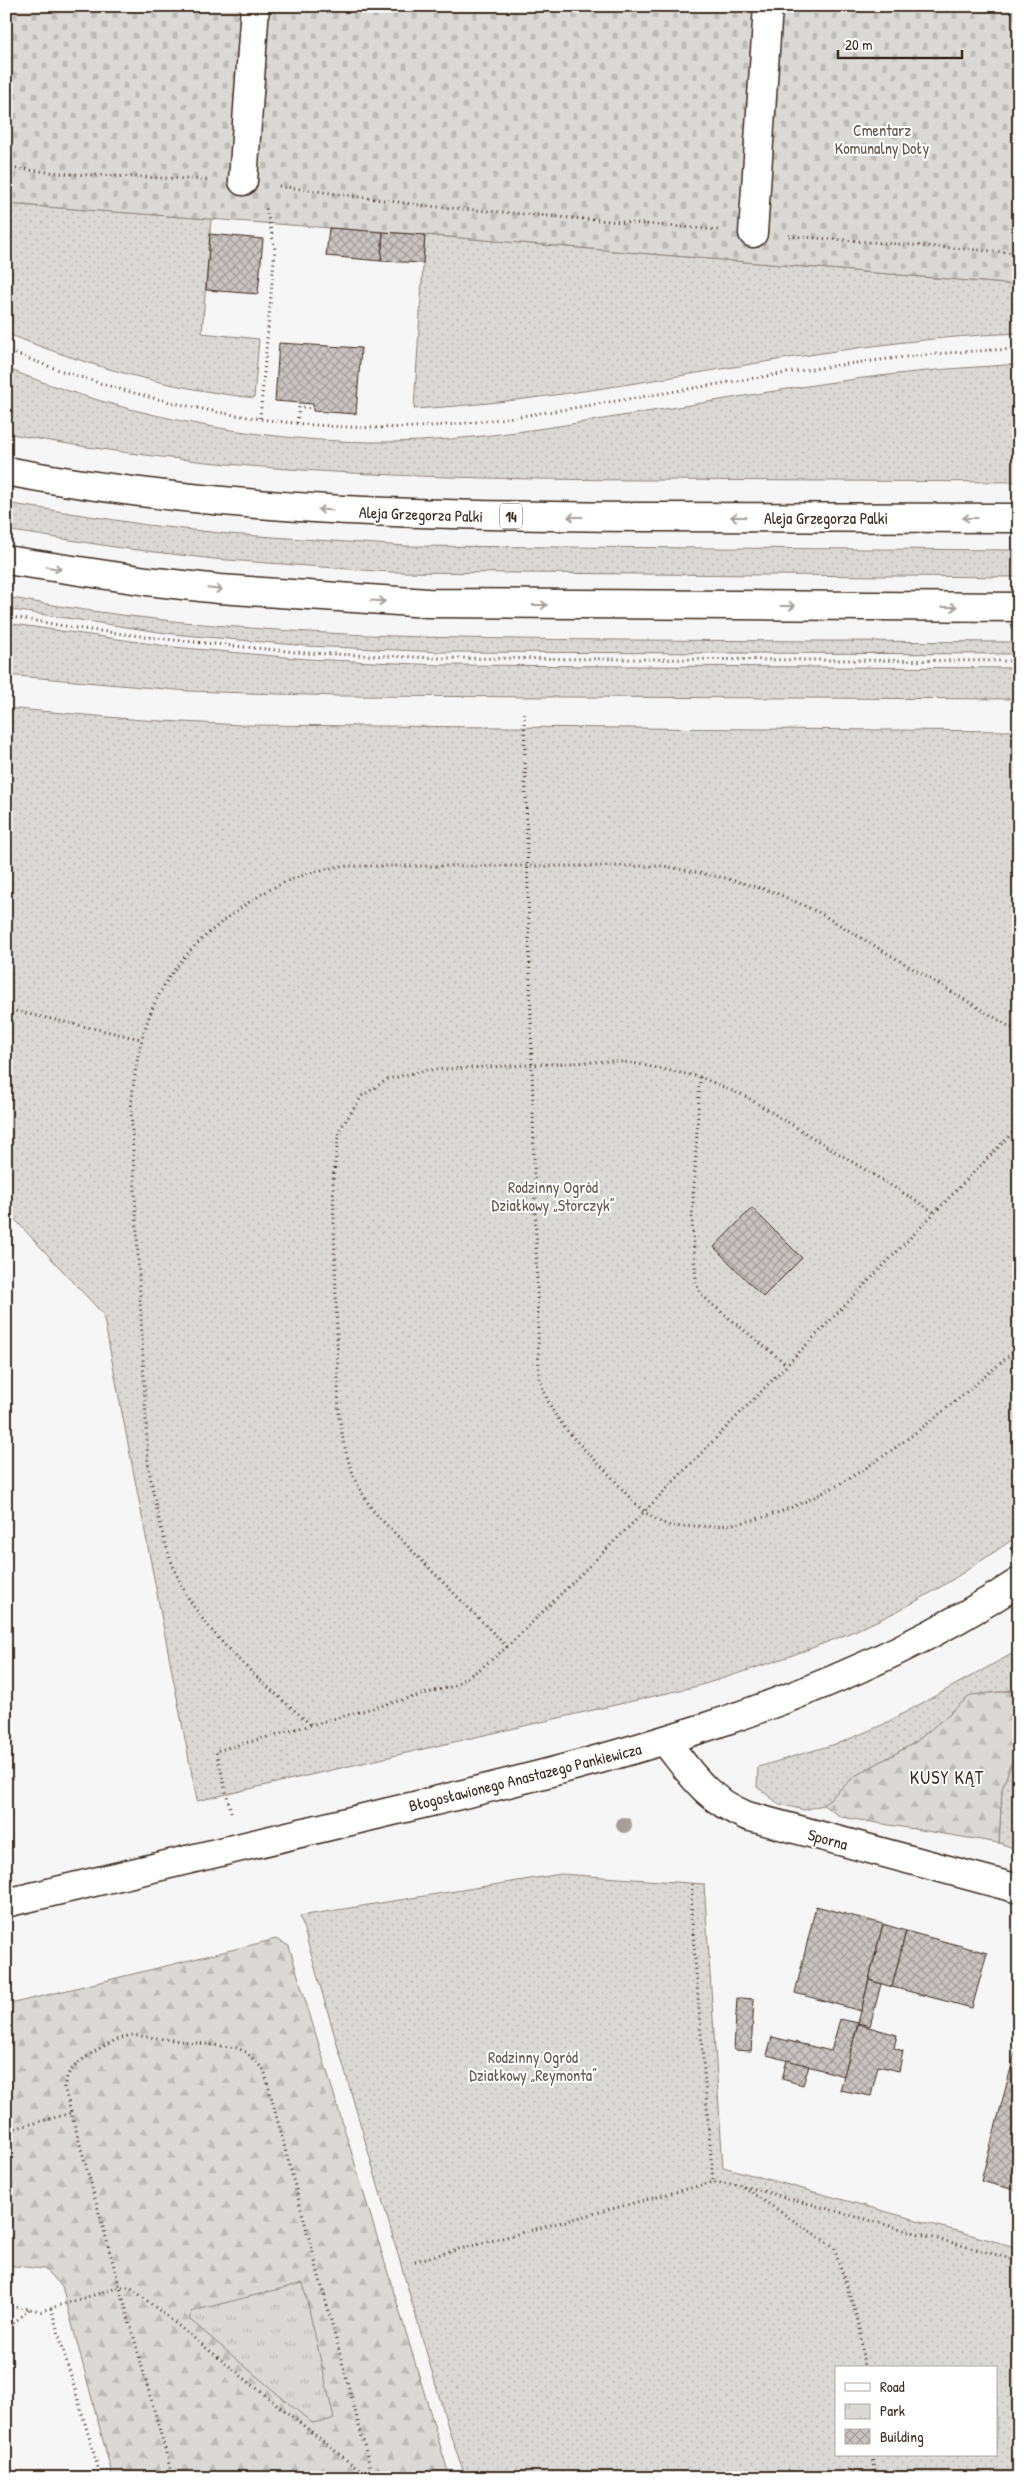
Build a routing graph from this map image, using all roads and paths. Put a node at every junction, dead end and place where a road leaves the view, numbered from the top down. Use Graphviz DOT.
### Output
graph roads {
  1 [pos="255,6"];
  2 [pos="768,6"];
  3 [pos="6,168"];
  4 [pos="251,182"];
  5 [pos="753,233"];
  6 [pos="1019,252"];
  7 [pos="1019,349"];
  8 [pos="6,350"];
  9 [pos="313,408"];
  10 [pos="260,418"];
  11 [pos="297,423"];
  12 [pos="6,471"];
  13 [pos="1019,518"];
  14 [pos="6,560"];
  15 [pos="1019,607"];
  16 [pos="6,616"];
  17 [pos="1019,662"];
  18 [pos="524,712"];
  19 [pos="528,865"];
  20 [pos="6,1009"];
  21 [pos="1019,1032"];
  22 [pos="140,1039"];
  23 [pos="532,1064"];
  24 [pos="700,1077"];
  25 [pos="1019,1126"];
  26 [pos="934,1212"];
  27 [pos="1019,1347"];
  28 [pos="786,1364"];
  29 [pos="645,1511"];
  30 [pos="1019,1582"];
  31 [pos="506,1647"];
  32 [pos="310,1724"];
  33 [pos="665,1741"];
  34 [pos="240,1848"];
  35 [pos="692,1884"];
  36 [pos="1019,1889"];
  37 [pos="6,1903"];
  38 [pos="71,2113"];
  39 [pos="6,2131"];
  40 [pos="713,2182"];
  41 [pos="740,2185"];
  42 [pos="415,2261"];
  43 [pos="1019,2261"];
  44 [pos="120,2287"];
  45 [pos="6,2305"];
  46 [pos="52,2308"];
  47 [pos="29,2309"];
  48 [pos="6,2330"];
  49 [pos="864,2366"];
  50 [pos="873,2456"];
  51 [pos="101,2478"];
  52 [pos="173,2478"];
  53 [pos="369,2478"];
  54 [pos="373,2478"];
  55 [pos="876,2478"];
  1 -- 4 [label="main road"];
  2 -- 5 [label="main road"];
  3 -- 4 [label="path"];
  4 -- 5 [label="path"];
  4 -- 10 [label="path"];
  5 -- 6 [label="path"];
  7 -- 11 [label="path"];
  8 -- 10 [label="path"];
  9 -- 11 [label="path"];
  10 -- 11 [label="path"];
  13 -- 12 [label="main road, Aleja Grzegorza Palki / 14, one-way"];
  14 -- 15 [label="main road, one-way"];
  16 -- 17 [label="path"];
  18 -- 19 [label="path"];
  19 -- 21 [label="path"];
  19 -- 22 [label="path"];
  19 -- 23 [label="path"];
  20 -- 22 [label="path"];
  22 -- 32 [label="path"];
  23 -- 24 [label="path"];
  23 -- 29 [label="path"];
  23 -- 31 [label="path"];
  24 -- 26 [label="path"];
  24 -- 28 [label="path"];
  25 -- 26 [label="path"];
  26 -- 28 [label="path"];
  27 -- 29 [label="path"];
  28 -- 29 [label="path"];
  29 -- 31 [label="path"];
  30 -- 33 [label="main road, Błogosławionego Anastazego Pankiewicza"];
  31 -- 32 [label="path"];
  32 -- 34 [label="path"];
  33 -- 34 [label="main road, Błogosławionego Anastazego Pankiewicza"];
  33 -- 36 [label="main road, Sporna"];
  34 -- 37 [label="main road, Błogosławionego Anastazego Pankiewicza"];
  35 -- 40 [label="path"];
  38 -- 39 [label="path"];
  38 -- 44 [label="path"];
  38 -- 54 [label="path"];
  40 -- 41 [label="path"];
  40 -- 42 [label="path"];
  41 -- 43 [label="path"];
  41 -- 49 [label="path"];
  44 -- 46 [label="path"];
  44 -- 52 [label="path"];
  44 -- 53 [label="path"];
  45 -- 47 [label="path"];
  46 -- 47 [label="path"];
  46 -- 51 [label="path"];
  47 -- 48 [label="path"];
  50 -- 55 [label="path"];
}
